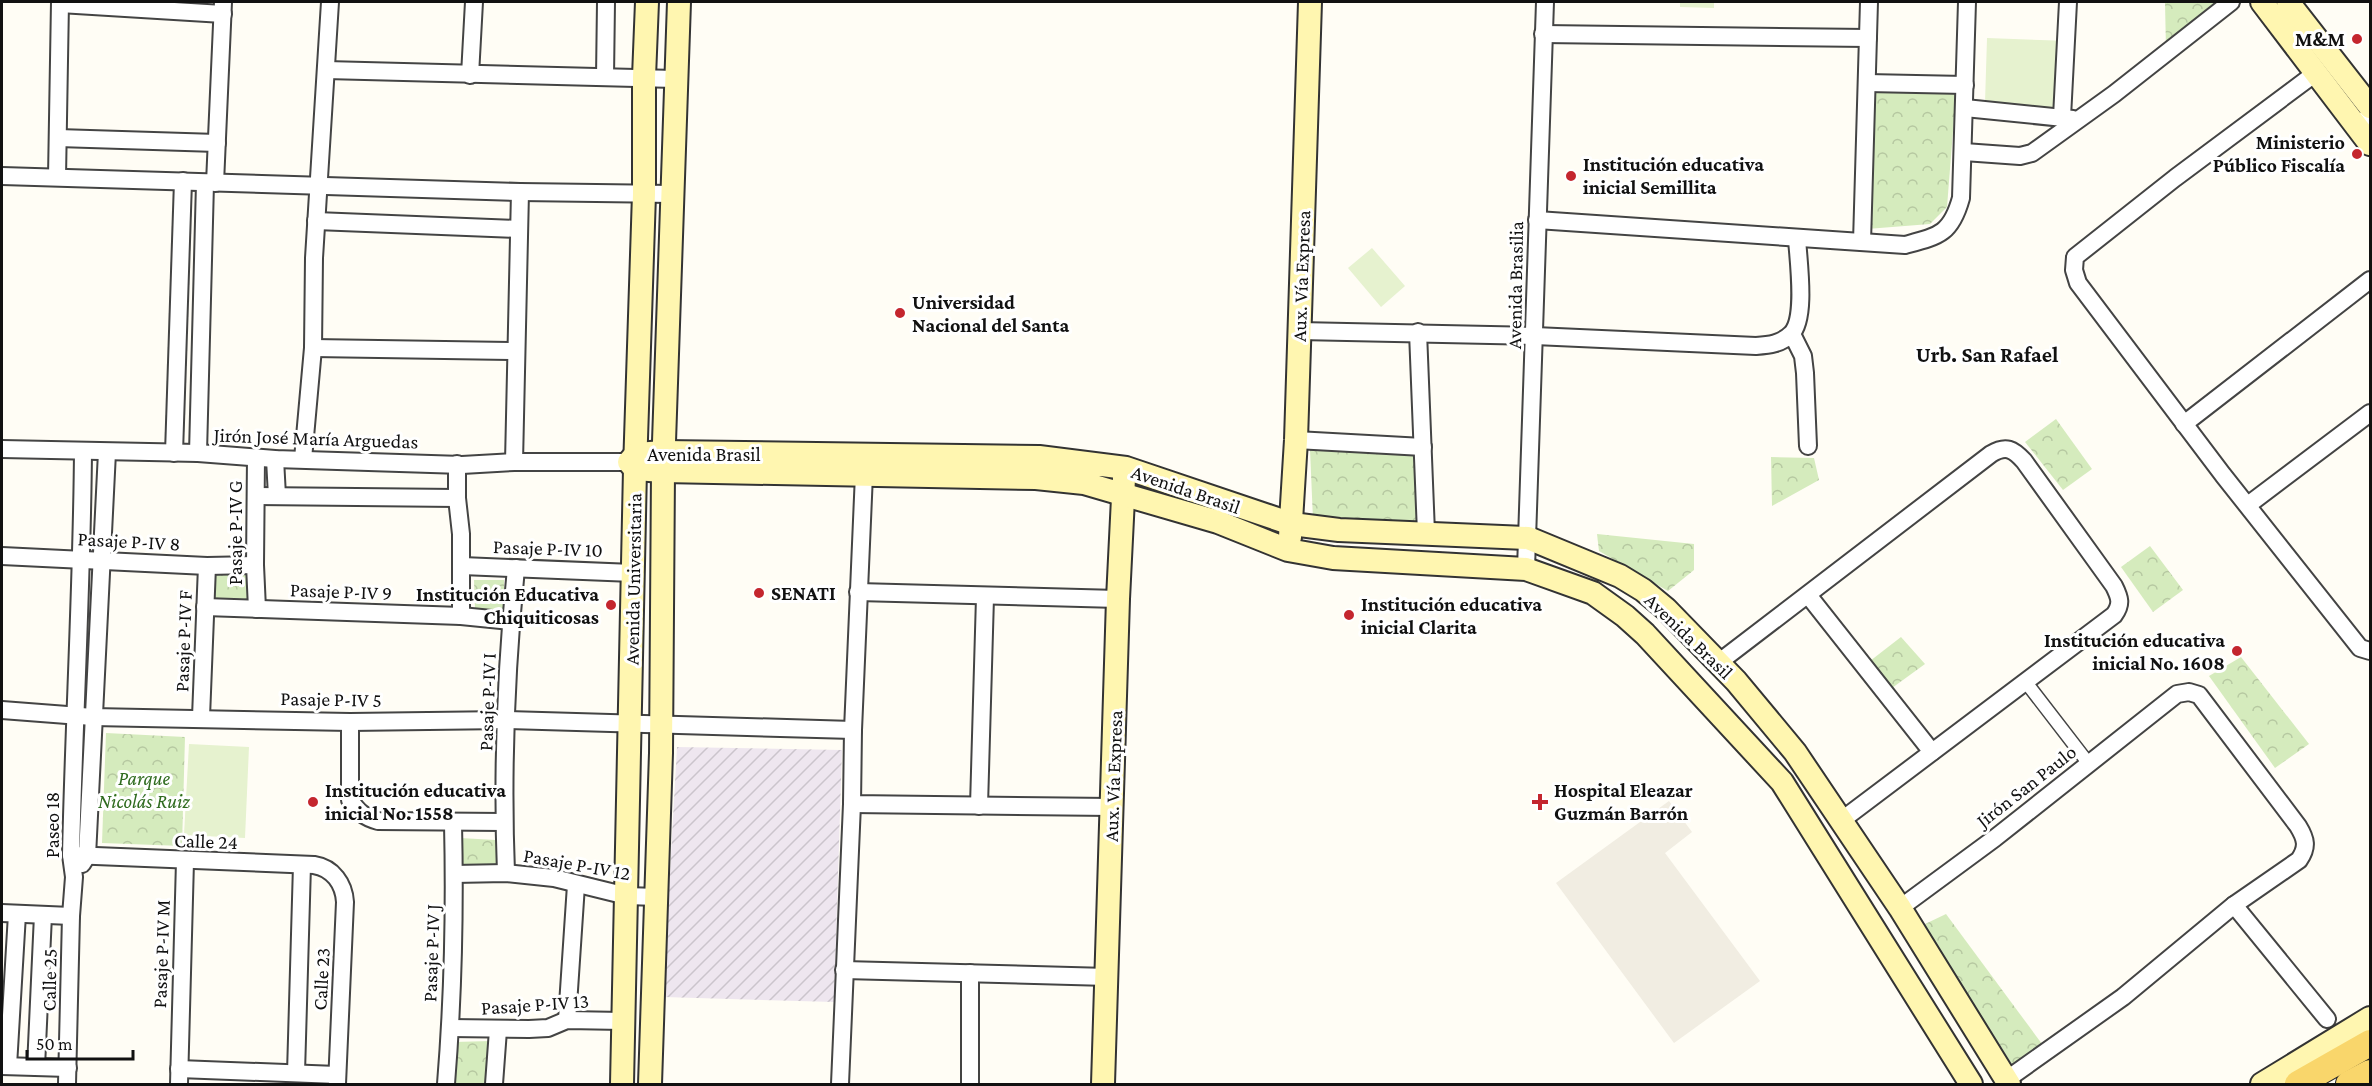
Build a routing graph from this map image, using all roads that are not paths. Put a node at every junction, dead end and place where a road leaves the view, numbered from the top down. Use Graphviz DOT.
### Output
graph roads {
  1 [pos="330,2"];
  2 [pos="474,2"];
  3 [pos="606,2"];
  4 [pos="647,2"];
  5 [pos="679,2"];
  6 [pos="1310,2"];
  7 [pos="1545,2"];
  8 [pos="1869,2"];
  9 [pos="1967,2"];
  10 [pos="2068,2"];
  11 [pos="2231,2"];
  12 [pos="2262,2"];
  13 [pos="2288,2"];
  14 [pos="60,3"];
  15 [pos="223,8"];
  16 [pos="1543,33"];
  17 [pos="1868,38"];
  18 [pos="326,69"];
  19 [pos="2318,72"];
  20 [pos="470,75"];
  21 [pos="605,77"];
  22 [pos="644,77"];
  23 [pos="675,79"];
  24 [pos="1867,83"];
  25 [pos="1965,85"];
  26 [pos="2370,107"];
  27 [pos="1965,108"];
  28 [pos="2069,119"];
  29 [pos="2366,130"];
  30 [pos="58,138"];
  31 [pos="217,143"];
  32 [pos="1964,152"];
  33 [pos="2,176"];
  34 [pos="57,177"];
  35 [pos="183,181"];
  36 [pos="210,183"];
  37 [pos="320,184"];
  38 [pos="520,192"];
  39 [pos="644,194"];
  40 [pos="672,194"];
  41 [pos="1537,220"];
  42 [pos="316,221"];
  43 [pos="519,229"];
  44 [pos="1797,238"];
  45 [pos="1862,242"];
  46 [pos="2370,280"];
  47 [pos="1299,331"];
  48 [pos="1418,332"];
  49 [pos="1792,334"];
  50 [pos="1535,336"];
  51 [pos="313,348"];
  52 [pos="516,351"];
  53 [pos="2370,413"];
  54 [pos="2184,424"];
  55 [pos="1296,440"];
  56 [pos="1808,446"];
  57 [pos="1423,447"];
  58 [pos="2,449"];
  59 [pos="83,451"];
  60 [pos="107,452"];
  61 [pos="174,453"];
  62 [pos="198,453"];
  63 [pos="256,458"];
  64 [pos="275,459"];
  65 [pos="303,459"];
  66 [pos="664,461"];
  67 [pos="514,462"];
  68 [pos="633,462"];
  69 [pos="457,464"];
  70 [pos="1126,468"];
  71 [pos="864,474"];
  72 [pos="1122,493"];
  73 [pos="256,496"];
  74 [pos="277,496"];
  75 [pos="457,498"];
  76 [pos="2248,506"];
  77 [pos="1292,524"];
  78 [pos="1426,533"];
  79 [pos="1528,538"];
  80 [pos="1288,550"];
  81 [pos="2,556"];
  82 [pos="82,560"];
  83 [pos="100,560"];
  84 [pos="255,565"];
  85 [pos="207,566"];
  86 [pos="462,566"];
  87 [pos="516,568"];
  88 [pos="1526,569"];
  89 [pos="633,573"];
  90 [pos="858,592"];
  91 [pos="1808,595"];
  92 [pos="986,597"];
  93 [pos="1118,600"];
  94 [pos="205,607"];
  95 [pos="257,609"];
  96 [pos="1666,609"];
  97 [pos="460,616"];
  98 [pos="511,621"];
  99 [pos="1645,634"];
  100 [pos="2370,651"];
  101 [pos="1718,663"];
  102 [pos="2025,681"];
  103 [pos="2,710"];
  104 [pos="75,716"];
  105 [pos="93,717"];
  106 [pos="201,717"];
  107 [pos="506,720"];
  108 [pos="350,722"];
  109 [pos="629,723"];
  110 [pos="660,724"];
  111 [pos="853,729"];
  112 [pos="1932,752"];
  113 [pos="2089,764"];
  114 [pos="852,804"];
  115 [pos="979,806"];
  116 [pos="1112,807"];
  117 [pos="1842,820"];
  118 [pos="504,822"];
  119 [pos="453,823"];
  120 [pos="79,856"];
  121 [pos="185,861"];
  122 [pos="302,865"];
  123 [pos="506,873"];
  124 [pos="454,874"];
  125 [pos="74,877"];
  126 [pos="335,877"];
  127 [pos="576,885"];
  128 [pos="627,896"];
  129 [pos="657,897"];
  130 [pos="2234,905"];
  131 [pos="1900,908"];
  132 [pos="9,914"];
  133 [pos="43,915"];
  134 [pos="71,916"];
  135 [pos="844,970"];
  136 [pos="970,973"];
  137 [pos="1108,977"];
  138 [pos="2370,1018"];
  139 [pos="2327,1019"];
  140 [pos="567,1020"];
  141 [pos="623,1021"];
  142 [pos="450,1028"];
  143 [pos="498,1030"];
  144 [pos="2370,1043"];
  145 [pos="5,1066"];
  146 [pos="36,1067"];
  147 [pos="296,1073"];
  148 [pos="2370,1073"];
  149 [pos="67,1076"];
  150 [pos="179,1077"];
  151 [pos="227,1078"];
  152 [pos="337,1080"];
  153 [pos="2008,1082"];
  154 [pos="446,1084"];
  155 [pos="494,1084"];
  156 [pos="622,1084"];
  157 [pos="650,1084"];
  158 [pos="840,1084"];
  159 [pos="970,1084"];
  160 [pos="1103,1084"];
  161 [pos="1971,1084"];
  162 [pos="2262,1084"];
  163 [pos="2298,1084"];
  164 [pos="2349,1084"];
  1 -- 18 [label="street"];
  2 -- 20 [label="street"];
  3 -- 21 [label="street"];
  4 -- 22 [label="main road, Avenida Universitaria"];
  5 -- 23 [label="main road, Avenida Universitaria"];
  6 -- 47 [label="main road, Aux. Vía Expresa"];
  7 -- 16 [label="street, Avenida Brasilia"];
  8 -- 17 [label="street"];
  9 -- 25 [label="street"];
  10 -- 28 [label="street"];
  11 -- 28 [label="street"];
  12 -- 19 [label="main road"];
  13 -- 26 [label="main road"];
  14 -- 15 [label="street"];
  14 -- 30 [label="street"];
  15 -- 31 [label="street"];
  16 -- 17 [label="street"];
  16 -- 41 [label="street, Avenida Brasilia"];
  17 -- 24 [label="street"];
  18 -- 20 [label="street"];
  18 -- 37 [label="street"];
  19 -- 29 [label="main road"];
  19 -- 54 [label="street"];
  20 -- 21 [label="street"];
  21 -- 22 [label="street"];
  22 -- 23 [label="street"];
  22 -- 39 [label="main road, Avenida Universitaria"];
  23 -- 40 [label="main road, Avenida Universitaria"];
  24 -- 25 [label="street"];
  24 -- 45 [label="street"];
  25 -- 27 [label="street"];
  27 -- 28 [label="street"];
  27 -- 32 [label="street"];
  28 -- 32 [label="street"];
  30 -- 31 [label="street"];
  30 -- 34 [label="street"];
  31 -- 36 [label="street"];
  32 -- 45 [label="street"];
  33 -- 34 [label="street"];
  34 -- 35 [label="street"];
  35 -- 36 [label="street"];
  35 -- 61 [label="street"];
  36 -- 37 [label="street"];
  36 -- 62 [label="street"];
  37 -- 38 [label="street"];
  37 -- 42 [label="street"];
  38 -- 39 [label="street"];
  38 -- 43 [label="street"];
  39 -- 40 [label="street"];
  39 -- 68 [label="main road, Avenida Universitaria"];
  40 -- 66 [label="main road, Avenida Universitaria"];
  41 -- 44 [label="street"];
  41 -- 50 [label="street, Avenida Brasilia"];
  42 -- 43 [label="street"];
  42 -- 51 [label="street"];
  43 -- 52 [label="street"];
  44 -- 45 [label="street"];
  44 -- 49 [label="street"];
  46 -- 54 [label="street"];
  47 -- 48 [label="street"];
  47 -- 55 [label="main road, Aux. Vía Expresa"];
  48 -- 50 [label="street"];
  48 -- 57 [label="street"];
  49 -- 50 [label="street"];
  49 -- 56 [label="street"];
  50 -- 79 [label="street, Avenida Brasilia"];
  51 -- 52 [label="street"];
  51 -- 65 [label="street"];
  52 -- 67 [label="street"];
  53 -- 76 [label="street"];
  54 -- 76 [label="street"];
  55 -- 57 [label="street"];
  55 -- 77 [label="main road, Aux. Vía Expresa"];
  57 -- 78 [label="street"];
  58 -- 59 [label="street, Jirón José María Arguedas"];
  59 -- 60 [label="street, Jirón José María Arguedas"];
  59 -- 82 [label="street, Paseo 18"];
  60 -- 61 [label="street, Jirón José María Arguedas"];
  60 -- 83 [label="street, Paseo 18"];
  61 -- 62 [label="street, Jirón José María Arguedas"];
  62 -- 63 [label="street, Jirón José María Arguedas"];
  63 -- 64 [label="street, Jirón José María Arguedas"];
  63 -- 73 [label="street, Pasaje P-IV G"];
  64 -- 65 [label="street, Jirón José María Arguedas"];
  64 -- 74 [label="street"];
  65 -- 69 [label="street, Jirón José María Arguedas"];
  66 -- 68 [label="main road, Avenida Brasil"];
  66 -- 70 [label="main road, Avenida Brasil"];
  66 -- 71 [label="main road, Avenida Brasil"];
  66 -- 110 [label="main road, Avenida Universitaria"];
  67 -- 68 [label="street, Jirón José María Arguedas"];
  67 -- 69 [label="street, Jirón José María Arguedas"];
  68 -- 89 [label="main road, Avenida Universitaria"];
  69 -- 75 [label="street"];
  70 -- 72 [label="main road, Aux. Vía Expresa"];
  70 -- 77 [label="main road, Avenida Brasil"];
  71 -- 72 [label="main road, Avenida Brasil"];
  71 -- 90 [label="street"];
  72 -- 80 [label="main road, Avenida Brasil"];
  72 -- 93 [label="main road, Aux. Vía Expresa"];
  73 -- 74 [label="street"];
  73 -- 84 [label="street, Pasaje P-IV G"];
  74 -- 75 [label="street"];
  75 -- 86 [label="street"];
  76 -- 100 [label="street"];
  77 -- 78 [label="main road, Avenida Brasil"];
  77 -- 80 [label="main road, Aux. Vía Expresa"];
  78 -- 79 [label="main road, Avenida Brasil"];
  79 -- 88 [label="street, Avenida Brasilia"];
  79 -- 96 [label="main road, Avenida Brasil"];
  80 -- 88 [label="main road, Avenida Brasil"];
  81 -- 82 [label="street, Pasaje P-IV 8"];
  82 -- 83 [label="street, Pasaje P-IV 8"];
  82 -- 104 [label="street, Paseo 18"];
  83 -- 85 [label="street, Pasaje P-IV 8"];
  83 -- 105 [label="street, Paseo 18"];
  84 -- 85 [label="street, Pasaje P-IV 8"];
  84 -- 95 [label="street, Pasaje P-IV G"];
  85 -- 94 [label="street, Pasaje P-IV F"];
  86 -- 87 [label="street, Pasaje P-IV 10"];
  86 -- 97 [label="street"];
  87 -- 89 [label="street, Pasaje P-IV 10"];
  87 -- 98 [label="street, Pasaje P-IV I"];
  88 -- 99 [label="main road, Avenida Brasil"];
  89 -- 109 [label="main road, Avenida Universitaria"];
  90 -- 92 [label="street"];
  90 -- 111 [label="street"];
  91 -- 101 [label="street"];
  91 -- 102 [label="street"];
  91 -- 112 [label="street"];
  92 -- 93 [label="street"];
  92 -- 115 [label="street"];
  93 -- 116 [label="main road, Aux. Vía Expresa"];
  94 -- 95 [label="street, Pasaje P-IV 9"];
  94 -- 106 [label="street, Pasaje P-IV F"];
  95 -- 97 [label="street, Pasaje P-IV 9"];
  96 -- 99 [label="main road"];
  96 -- 101 [label="main road, Avenida Brasil"];
  97 -- 98 [label="street, Pasaje P-IV 9"];
  98 -- 107 [label="street, Pasaje P-IV I"];
  99 -- 161 [label="main road, Avenida Brasil"];
  101 -- 117 [label="main road, Avenida Brasil"];
  102 -- 112 [label="street"];
  102 -- 113 [label="street"];
  103 -- 104 [label="street, Pasaje P-IV 5"];
  104 -- 105 [label="street, Pasaje P-IV 5"];
  104 -- 120 [label="street, Paseo 18"];
  105 -- 106 [label="street, Pasaje P-IV 5"];
  105 -- 120 [label="street, Paseo 18"];
  106 -- 108 [label="street, Pasaje P-IV 5"];
  107 -- 108 [label="street, Pasaje P-IV 5"];
  107 -- 109 [label="street, Pasaje P-IV 5"];
  107 -- 118 [label="street, Pasaje P-IV I"];
  108 -- 119 [label="street"];
  109 -- 110 [label="street, Pasaje P-IV 5"];
  109 -- 128 [label="main road, Avenida Universitaria"];
  110 -- 111 [label="street, Pasaje P-IV 5"];
  110 -- 129 [label="main road, Avenida Universitaria"];
  111 -- 114 [label="street"];
  112 -- 117 [label="street"];
  113 -- 130 [label="street, Jirón San Paulo"];
  113 -- 131 [label="street, Jirón San Paulo"];
  114 -- 115 [label="street"];
  114 -- 135 [label="street"];
  115 -- 116 [label="street"];
  116 -- 137 [label="main road, Aux. Vía Expresa"];
  117 -- 131 [label="main road, Avenida Brasil"];
  118 -- 119 [label="street"];
  118 -- 123 [label="street, Pasaje P-IV I"];
  119 -- 124 [label="street, Pasaje P-IV J"];
  120 -- 121 [label="street, Calle 24"];
  120 -- 125 [label="street, Paseo 18"];
  121 -- 122 [label="street, Calle 24"];
  121 -- 150 [label="street, Pasaje P-IV M"];
  122 -- 126 [label="street, Calle 24"];
  122 -- 147 [label="street"];
  123 -- 124 [label="street, Pasaje P-IV 12"];
  123 -- 127 [label="street, Pasaje P-IV 12"];
  124 -- 142 [label="street, Pasaje P-IV J"];
  125 -- 134 [label="street, Calle 25"];
  126 -- 152 [label="street, Calle 23"];
  127 -- 128 [label="street, Pasaje P-IV 12"];
  127 -- 140 [label="street"];
  128 -- 129 [label="street, Pasaje P-IV 12"];
  128 -- 141 [label="main road, Avenida Universitaria"];
  129 -- 157 [label="main road, Avenida Universitaria"];
  130 -- 139 [label="street"];
  130 -- 153 [label="street"];
  131 -- 153 [label="main road, Avenida Brasil"];
  132 -- 133 [label="street"];
  132 -- 145 [label="street"];
  133 -- 134 [label="street"];
  133 -- 146 [label="street"];
  134 -- 149 [label="street, Calle 25"];
  135 -- 136 [label="street"];
  135 -- 158 [label="street"];
  136 -- 137 [label="street"];
  136 -- 159 [label="street"];
  137 -- 160 [label="main road, Aux. Vía Expresa"];
  138 -- 162 [label="main road"];
  140 -- 141 [label="street, Pasaje P-IV 13"];
  140 -- 143 [label="street, Pasaje P-IV 13"];
  141 -- 156 [label="main road, Avenida Universitaria"];
  142 -- 143 [label="street, Pasaje P-IV 13"];
  142 -- 154 [label="street, Pasaje P-IV J"];
  143 -- 155 [label="street"];
  144 -- 163 [label="main road"];
  145 -- 146 [label="street"];
  146 -- 149 [label="street"];
  147 -- 151 [label="street"];
  147 -- 152 [label="street"];
  148 -- 164 [label="main road"];
  150 -- 151 [label="street"];
}
